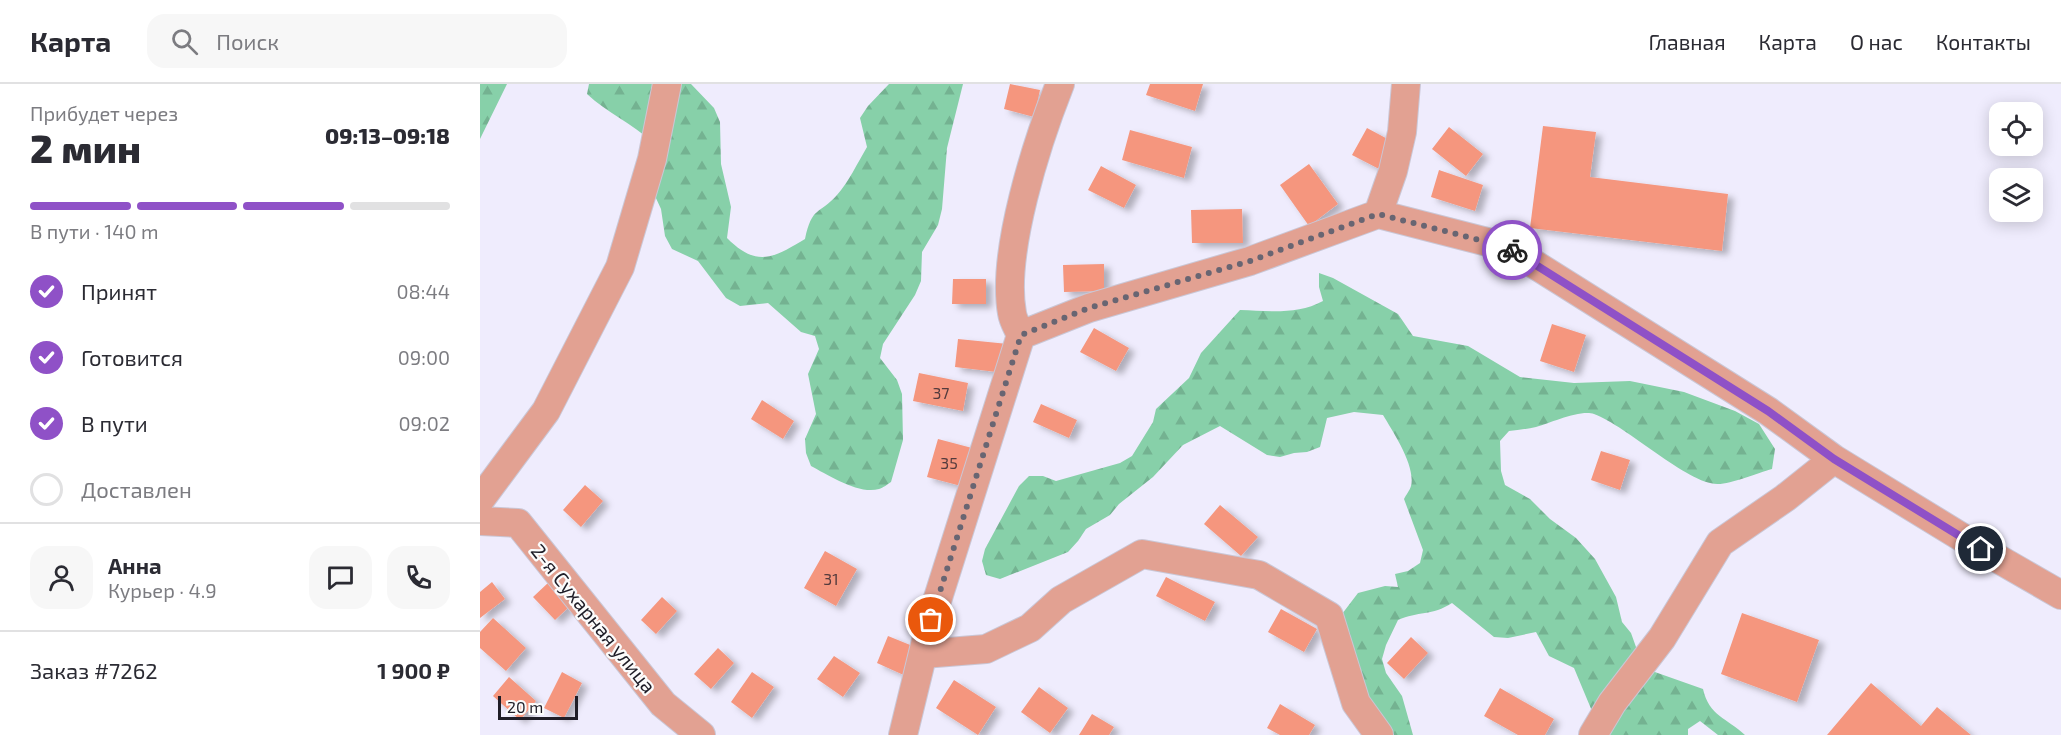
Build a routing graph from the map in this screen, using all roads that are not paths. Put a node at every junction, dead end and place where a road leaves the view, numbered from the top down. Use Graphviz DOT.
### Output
graph roads {
  1 [pos="668,84"];
  2 [pos="1060,84"];
  3 [pos="1406,84"];
  4 [pos="1378,214"];
  5 [pos="1021,335"];
  6 [pos="1834,459"];
  7 [pos="480,500"];
  8 [pos="480,520"];
  9 [pos="2061,595"];
  10 [pos="923,654"];
  11 [pos="701,735"];
  12 [pos="903,735"];
  13 [pos="1379,735"];
  14 [pos="1593,735"];
  1 -- 7 [label="street"];
  2 -- 5 [label="street"];
  3 -- 4 [label="street"];
  4 -- 5 [label="street"];
  4 -- 6 [label="street"];
  5 -- 10 [label="street"];
  6 -- 9 [label="street"];
  6 -- 14 [label="street"];
  8 -- 11 [label="street, 2-я Сухарная улица"];
  10 -- 12 [label="street"];
  10 -- 13 [label="street"];
}
